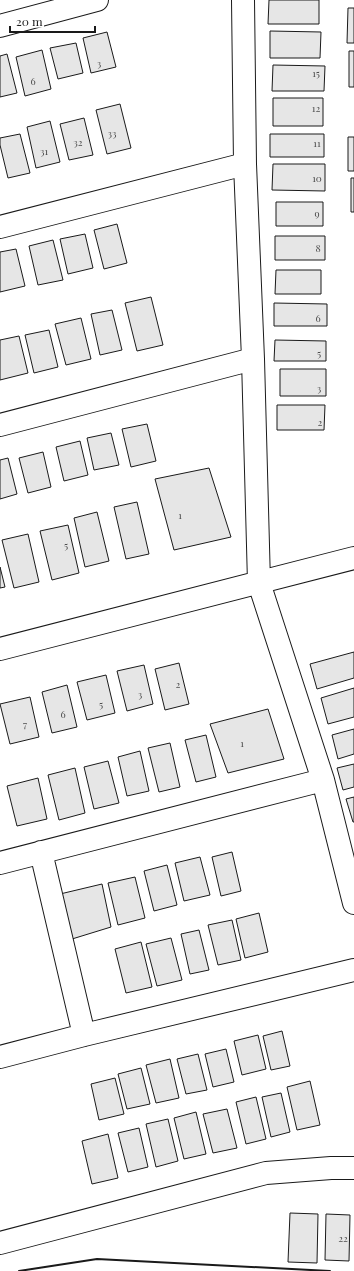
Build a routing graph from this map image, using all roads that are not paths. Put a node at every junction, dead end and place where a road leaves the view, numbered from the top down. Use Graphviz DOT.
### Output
graph roads {
  1 [pos="97,0"];
  2 [pos="244,0"];
  3 [pos="0,26"];
  4 [pos="245,164"];
  5 [pos="0,226"];
  6 [pos="253,359"];
  7 [pos="0,425"];
  8 [pos="354,558"];
  9 [pos="259,583"];
  10 [pos="0,649"];
  11 [pos="323,780"];
  12 [pos="41,852"];
  13 [pos="0,862"];
  14 [pos="354,903"];
  15 [pos="354,970"];
  16 [pos="84,1035"];
  17 [pos="0,1057"];
  18 [pos="354,1168"];
  19 [pos="0,1243"];
  1 -- 3 [label="street"];
  2 -- 4 [label="street"];
  4 -- 5 [label="street"];
  4 -- 6 [label="street"];
  6 -- 7 [label="street"];
  6 -- 9 [label="street"];
  8 -- 9 [label="street"];
  9 -- 10 [label="street"];
  9 -- 11 [label="street"];
  11 -- 12 [label="street"];
  11 -- 14 [label="street"];
  12 -- 13 [label="street"];
  12 -- 16 [label="street"];
  15 -- 16 [label="street"];
  16 -- 17 [label="street"];
  18 -- 19 [label="street"];
}
